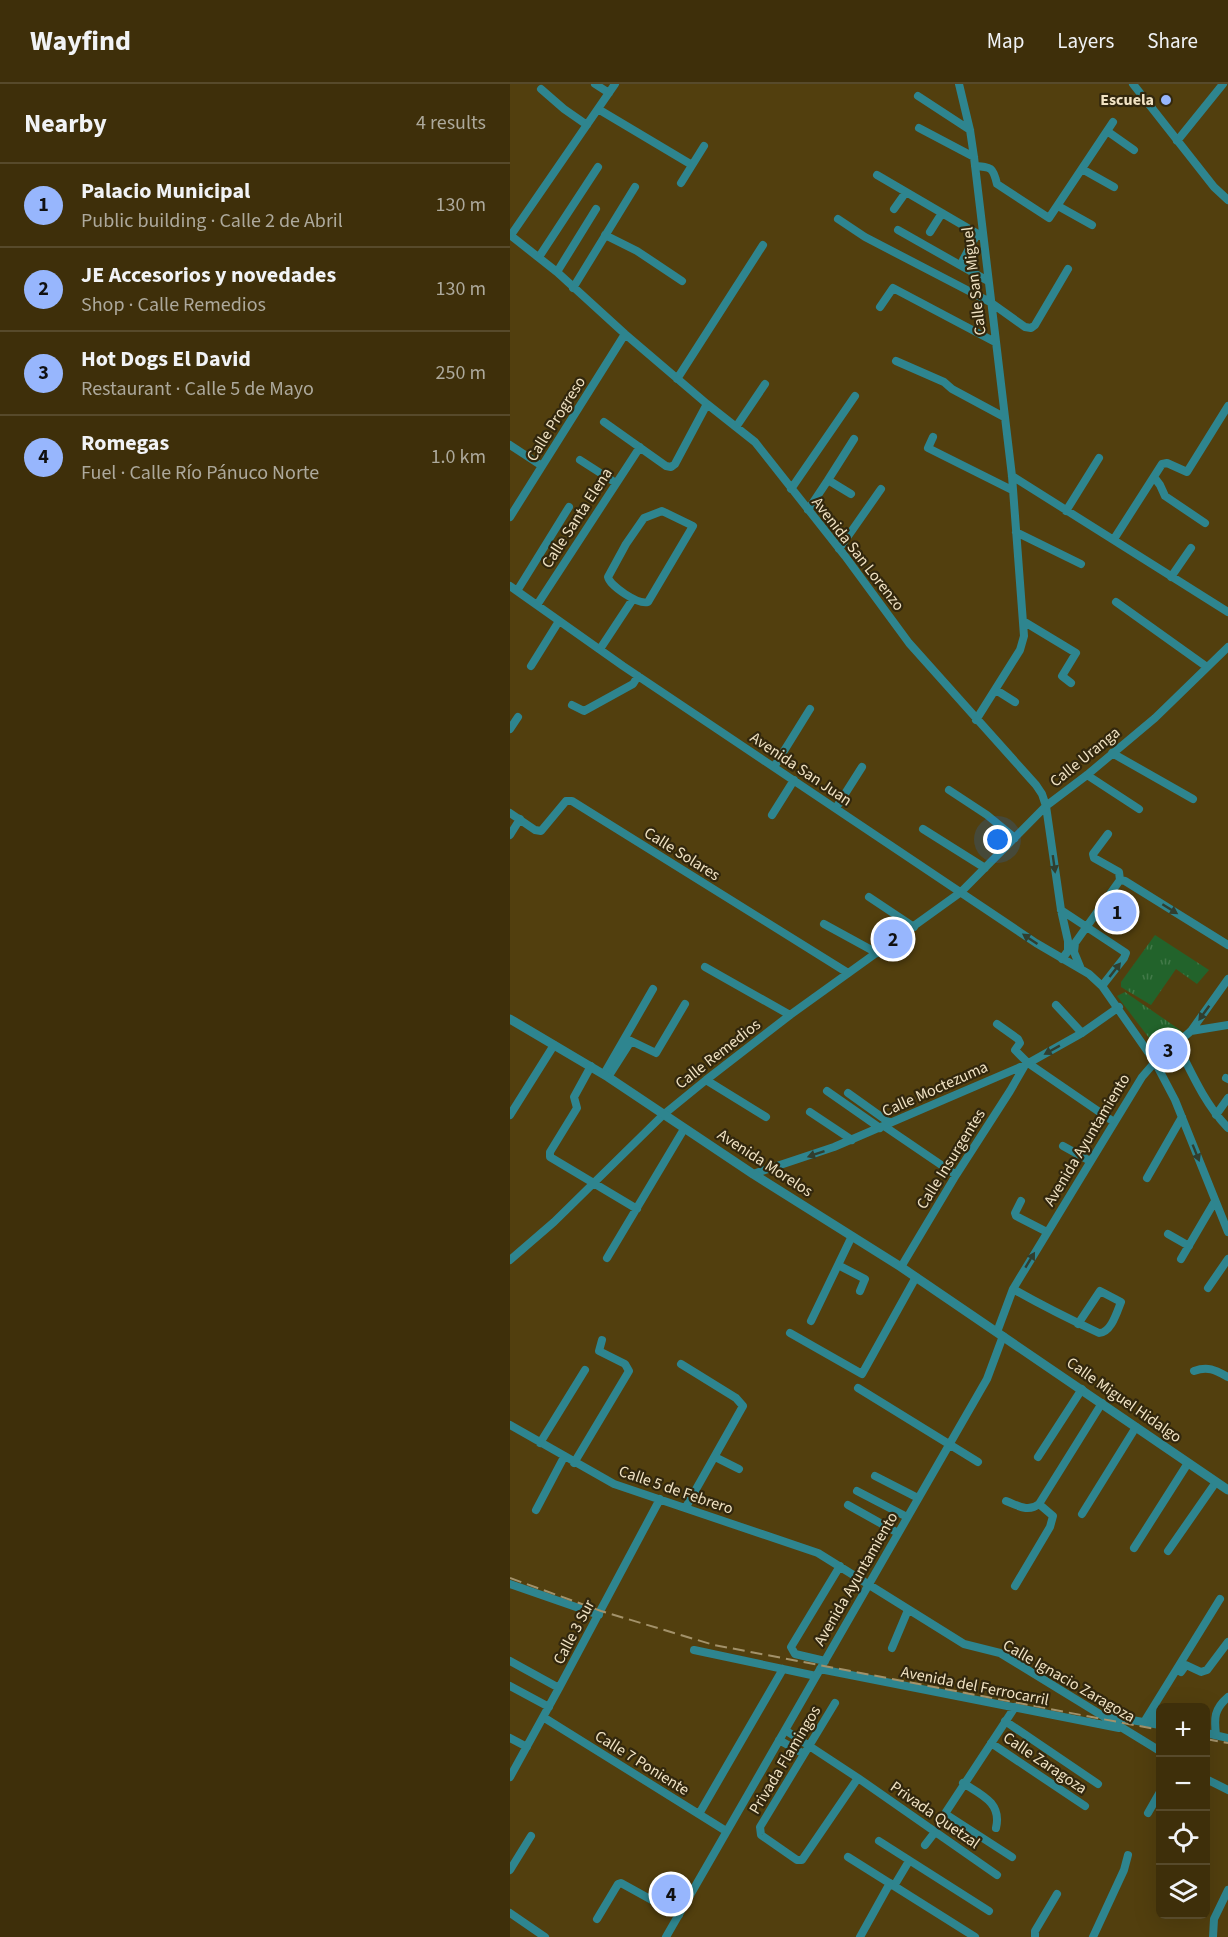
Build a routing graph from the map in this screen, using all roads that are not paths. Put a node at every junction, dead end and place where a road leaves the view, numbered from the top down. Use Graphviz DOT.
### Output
graph roads {
  1 [pos="595,84"];
  2 [pos="615,84"];
  3 [pos="959,84"];
  4 [pos="1133,84"];
  5 [pos="1223,84"];
  6 [pos="541,89"];
  7 [pos="609,93"];
  8 [pos="918,96"];
  9 [pos="598,109"];
  10 [pos="1113,122"];
  11 [pos="587,125"];
  12 [pos="918,128"];
  13 [pos="970,130"];
  14 [pos="1107,131"];
  15 [pos="1177,141"];
  16 [pos="704,146"];
  17 [pos="1134,150"];
  18 [pos="974,157"];
  19 [pos="692,165"];
  20 [pos="975,166"];
  21 [pos="598,167"];
  22 [pos="1082,169"];
  23 [pos="877,175"];
  24 [pos="681,183"];
  25 [pos="635,187"];
  26 [pos="1114,188"];
  27 [pos="906,192"];
  28 [pos="1228,200"];
  29 [pos="1058,206"];
  30 [pos="596,209"];
  31 [pos="894,209"];
  32 [pos="942,213"];
  33 [pos="838,219"];
  34 [pos="1092,225"];
  35 [pos="898,230"];
  36 [pos="930,232"];
  37 [pos="511,235"];
  38 [pos="605,235"];
  39 [pos="980,236"];
  40 [pos="763,245"];
  41 [pos="539,257"];
  42 [pos="963,260"];
  43 [pos="1068,269"];
  44 [pos="557,272"];
  45 [pos="682,281"];
  46 [pos="988,281"];
  47 [pos="573,288"];
  48 [pos="990,302"];
  49 [pos="880,306"];
  50 [pos="625,334"];
  51 [pos="995,342"];
  52 [pos="896,361"];
  53 [pos="677,379"];
  54 [pos="765,384"];
  55 [pos="855,396"];
  56 [pos="707,404"];
  57 [pos="1228,406"];
  58 [pos="1004,417"];
  59 [pos="604,422"];
  60 [pos="736,427"];
  61 [pos="933,437"];
  62 [pos="854,439"];
  63 [pos="510,445"];
  64 [pos="640,447"];
  65 [pos="1099,458"];
  66 [pos="580,460"];
  67 [pos="542,466"];
  68 [pos="1012,476"];
  69 [pos="1154,477"];
  70 [pos="828,480"];
  71 [pos="616,483"];
  72 [pos="791,489"];
  73 [pos="881,489"];
  74 [pos="1012,490"];
  75 [pos="851,494"];
  76 [pos="569,507"];
  77 [pos="808,510"];
  78 [pos="1066,511"];
  79 [pos="510,517"];
  80 [pos="1205,523"];
  81 [pos="1016,532"];
  82 [pos="1114,539"];
  83 [pos="1191,548"];
  84 [pos="839,549"];
  85 [pos="1081,564"];
  86 [pos="1171,577"];
  87 [pos="513,588"];
  88 [pos="633,599"];
  89 [pos="1116,602"];
  90 [pos="537,605"];
  91 [pos="1228,612"];
  92 [pos="559,621"];
  93 [pos="1023,621"];
  94 [pos="1228,647"];
  95 [pos="600,649"];
  96 [pos="531,666"];
  97 [pos="1207,667"];
  98 [pos="638,676"];
  99 [pos="1071,683"];
  100 [pos="996,690"];
  101 [pos="1015,702"];
  102 [pos="572,705"];
  103 [pos="810,710"];
  104 [pos="518,717"];
  105 [pos="976,720"];
  106 [pos="510,729"];
  107 [pos="1112,753"];
  108 [pos="774,767"];
  109 [pos="862,767"];
  110 [pos="1087,775"];
  111 [pos="794,780"];
  112 [pos="949,790"];
  113 [pos="1193,799"];
  114 [pos="1046,806"];
  115 [pos="836,808"];
  116 [pos="1139,809"];
  117 [pos="510,813"];
  118 [pos="772,815"];
  119 [pos="520,819"];
  120 [pos="923,829"];
  121 [pos="1108,834"];
  122 [pos="510,835"];
  123 [pos="1015,837"];
  124 [pos="985,868"];
  125 [pos="1120,880"];
  126 [pos="961,892"];
  127 [pos="869,897"];
  128 [pos="1061,910"];
  129 [pos="824,924"];
  130 [pos="914,927"];
  131 [pos="1086,927"];
  132 [pos="1228,945"];
  133 [pos="877,953"];
  134 [pos="1062,959"];
  135 [pos="705,967"];
  136 [pos="1081,969"];
  137 [pos="848,973"];
  138 [pos="1228,979"];
  139 [pos="1102,986"];
  140 [pos="653,989"];
  141 [pos="685,1004"];
  142 [pos="1056,1005"];
  143 [pos="1119,1007"];
  144 [pos="790,1015"];
  145 [pos="510,1019"];
  146 [pos="997,1024"];
  147 [pos="1228,1025"];
  148 [pos="1191,1031"];
  149 [pos="1082,1033"];
  150 [pos="1177,1044"];
  151 [pos="554,1045"];
  152 [pos="1155,1062"];
  153 [pos="1026,1064"];
  154 [pos="591,1066"];
  155 [pos="606,1076"];
  156 [pos="706,1080"];
  157 [pos="827,1091"];
  158 [pos="848,1093"];
  159 [pos="1228,1098"];
  160 [pos="810,1112"];
  161 [pos="510,1115"];
  162 [pos="663,1115"];
  163 [pos="1216,1115"];
  164 [pos="1182,1117"];
  165 [pos="766,1118"];
  166 [pos="1114,1122"];
  167 [pos="885,1126"];
  168 [pos="1228,1128"];
  169 [pos="684,1129"];
  170 [pos="852,1140"];
  171 [pos="1063,1146"];
  172 [pos="1090,1161"];
  173 [pos="753,1174"];
  174 [pos="956,1175"];
  175 [pos="1147,1178"];
  176 [pos="594,1183"];
  177 [pos="1021,1201"];
  178 [pos="1215,1201"];
  179 [pos="637,1209"];
  180 [pos="1047,1232"];
  181 [pos="1228,1232"];
  182 [pos="1168,1234"];
  183 [pos="852,1236"];
  184 [pos="1190,1246"];
  185 [pos="607,1258"];
  186 [pos="1181,1259"];
  187 [pos="1228,1259"];
  188 [pos="510,1260"];
  189 [pos="838,1265"];
  190 [pos="901,1267"];
  191 [pos="916,1277"];
  192 [pos="1208,1288"];
  193 [pos="1013,1289"];
  194 [pos="860,1291"];
  195 [pos="811,1321"];
  196 [pos="1078,1324"];
  197 [pos="790,1333"];
  198 [pos="1000,1334"];
  199 [pos="602,1340"];
  200 [pos="681,1364"];
  201 [pos="585,1370"];
  202 [pos="1194,1371"];
  203 [pos="1228,1377"];
  204 [pos="858,1388"];
  205 [pos="1082,1389"];
  206 [pos="1102,1403"];
  207 [pos="510,1425"];
  208 [pos="1136,1427"];
  209 [pos="540,1443"];
  210 [pos="949,1444"];
  211 [pos="564,1457"];
  212 [pos="715,1457"];
  213 [pos="1038,1457"];
  214 [pos="978,1462"];
  215 [pos="574,1463"];
  216 [pos="1188,1463"];
  217 [pos="739,1469"];
  218 [pos="874,1476"];
  219 [pos="1216,1482"];
  220 [pos="1228,1490"];
  221 [pos="857,1491"];
  222 [pos="918,1498"];
  223 [pos="660,1499"];
  224 [pos="1006,1501"];
  225 [pos="1039,1504"];
  226 [pos="848,1505"];
  227 [pos="686,1508"];
  228 [pos="536,1510"];
  229 [pos="1082,1514"];
  230 [pos="907,1517"];
  231 [pos="898,1533"];
  232 [pos="1134,1548"];
  233 [pos="1168,1551"];
  234 [pos="840,1566"];
  235 [pos="510,1584"];
  236 [pos="869,1584"];
  237 [pos="1015,1586"];
  238 [pos="1220,1599"];
  239 [pos="908,1610"];
  240 [pos="598,1615"];
  241 [pos="1228,1642"];
  242 [pos="892,1648"];
  243 [pos="694,1650"];
  244 [pos="510,1661"];
  245 [pos="825,1661"];
  246 [pos="783,1669"];
  247 [pos="818,1672"];
  248 [pos="510,1686"];
  249 [pos="560,1688"];
  250 [pos="1228,1697"];
  251 [pos="835,1703"];
  252 [pos="549,1707"];
  253 [pos="1015,1707"];
  254 [pos="1104,1715"];
  255 [pos="543,1717"];
  256 [pos="1005,1721"];
  257 [pos="1147,1723"];
  258 [pos="1156,1724"];
  259 [pos="1125,1729"];
  260 [pos="785,1730"];
  261 [pos="1210,1735"];
  262 [pos="1216,1736"];
  263 [pos="510,1738"];
  264 [pos="1228,1738"];
  265 [pos="779,1740"];
  266 [pos="991,1743"];
  267 [pos="809,1746"];
  268 [pos="527,1747"];
  269 [pos="1156,1748"];
  270 [pos="804,1755"];
  271 [pos="510,1777"];
  272 [pos="858,1778"];
  273 [pos="1210,1781"];
  274 [pos="963,1783"];
  275 [pos="1098,1784"];
  276 [pos="1228,1790"];
  277 [pos="1156,1800"];
  278 [pos="1085,1806"];
  279 [pos="1148,1813"];
  280 [pos="699,1814"];
  281 [pos="996,1828"];
  282 [pos="726,1831"];
  283 [pos="935,1832"];
  284 [pos="531,1836"];
  285 [pos="879,1841"];
  286 [pos="925,1845"];
  287 [pos="1128,1855"];
  288 [pos="848,1857"];
  289 [pos="1012,1857"];
  290 [pos="909,1861"];
  291 [pos="510,1870"];
  292 [pos="997,1875"];
  293 [pos="892,1884"];
  294 [pos="1228,1890"];
  295 [pos="1057,1894"];
  296 [pos="989,1911"];
  297 [pos="510,1913"];
  298 [pos="679,1915"];
  299 [pos="597,1918"];
  300 [pos="545,1937"];
  301 [pos="666,1937"];
  302 [pos="860,1937"];
  303 [pos="975,1937"];
  304 [pos="1035,1937"];
  305 [pos="1093,1937"];
  306 [pos="1213,1937"];
  1 -- 7 [label="street"];
  2 -- 7 [label="street"];
  3 -- 13 [label="street, Calle San Miguel"];
  4 -- 15 [label="street"];
  5 -- 15 [label="street"];
  6 -- 11 [label="street"];
  7 -- 9 [label="street"];
  8 -- 13 [label="street"];
  9 -- 11 [label="street"];
  9 -- 19 [label="street"];
  10 -- 14 [label="street"];
  11 -- 37 [label="street"];
  12 -- 18 [label="street"];
  13 -- 18 [label="street, Calle San Miguel"];
  14 -- 17 [label="street"];
  14 -- 22 [label="street"];
  15 -- 28 [label="street"];
  16 -- 19 [label="street"];
  18 -- 20 [label="street, Calle San Miguel"];
  19 -- 24 [label="street"];
  20 -- 29 [label="street"];
  20 -- 39 [label="street, Calle San Miguel"];
  21 -- 41 [label="street"];
  22 -- 26 [label="street"];
  22 -- 29 [label="street"];
  23 -- 27 [label="street"];
  25 -- 38 [label="street"];
  27 -- 31 [label="street"];
  27 -- 32 [label="street"];
  29 -- 34 [label="street"];
  30 -- 44 [label="street"];
  32 -- 36 [label="street"];
  32 -- 39 [label="street"];
  33 -- 48 [label="street"];
  35 -- 46 [label="street"];
  37 -- 41 [label="street, Avenida San Lorenzo"];
  38 -- 45 [label="street"];
  38 -- 47 [label="street"];
  39 -- 42 [label="street"];
  39 -- 46 [label="street, Calle San Miguel"];
  40 -- 53 [label="street"];
  41 -- 44 [label="street, Avenida San Lorenzo"];
  43 -- 48 [label="street"];
  44 -- 47 [label="street, Avenida San Lorenzo"];
  46 -- 48 [label="street, Calle San Miguel"];
  47 -- 50 [label="street, Avenida San Lorenzo"];
  48 -- 51 [label="street, Calle San Miguel"];
  49 -- 51 [label="street"];
  50 -- 53 [label="street, Avenida San Lorenzo"];
  50 -- 67 [label="street, Calle Progreso"];
  51 -- 58 [label="street, Calle San Miguel"];
  52 -- 58 [label="street"];
  53 -- 56 [label="street, Avenida San Lorenzo"];
  54 -- 60 [label="street"];
  55 -- 72 [label="street"];
  56 -- 60 [label="street, Avenida San Lorenzo"];
  56 -- 64 [label="street"];
  57 -- 69 [label="street"];
  58 -- 68 [label="street, Calle San Miguel"];
  59 -- 64 [label="street"];
  60 -- 72 [label="street, Avenida San Lorenzo"];
  61 -- 74 [label="street"];
  62 -- 70 [label="street"];
  63 -- 67 [label="street"];
  64 -- 71 [label="street, Calle Santa Elena"];
  65 -- 78 [label="street"];
  66 -- 71 [label="street"];
  67 -- 79 [label="street, Calle Progreso"];
  68 -- 74 [label="street, Calle San Miguel"];
  68 -- 78 [label="street"];
  69 -- 80 [label="street"];
  69 -- 82 [label="street"];
  70 -- 75 [label="street"];
  70 -- 77 [label="street"];
  71 -- 90 [label="street, Calle Santa Elena"];
  72 -- 77 [label="street, Avenida San Lorenzo"];
  73 -- 84 [label="street"];
  74 -- 81 [label="street, Calle San Miguel"];
  76 -- 87 [label="street"];
  77 -- 84 [label="street, Avenida San Lorenzo"];
  78 -- 82 [label="street"];
  81 -- 85 [label="street"];
  81 -- 93 [label="street, Calle San Miguel"];
  82 -- 86 [label="street"];
  83 -- 86 [label="street"];
  84 -- 105 [label="street, Avenida San Lorenzo"];
  86 -- 91 [label="street"];
  87 -- 90 [label="street, Avenida San Juan"];
  88 -- 88 [label="street"];
  88 -- 95 [label="street"];
  89 -- 97 [label="street"];
  90 -- 92 [label="street, Avenida San Juan"];
  92 -- 95 [label="street, Avenida San Juan"];
  92 -- 96 [label="street"];
  93 -- 99 [label="street"];
  93 -- 100 [label="street, Calle San Miguel"];
  94 -- 97 [label="street, Calle Uranga"];
  95 -- 98 [label="street, Avenida San Juan"];
  97 -- 107 [label="street, Calle Uranga"];
  98 -- 102 [label="street"];
  98 -- 108 [label="street, Avenida San Juan"];
  100 -- 101 [label="street"];
  100 -- 105 [label="street, Calle San Miguel"];
  103 -- 108 [label="street"];
  104 -- 106 [label="street"];
  105 -- 114 [label="street, Avenida San Lorenzo"];
  107 -- 110 [label="street, Calle Uranga"];
  107 -- 113 [label="street"];
  108 -- 111 [label="street, Avenida San Juan"];
  109 -- 115 [label="street"];
  110 -- 114 [label="street, Calle Uranga"];
  110 -- 116 [label="street"];
  111 -- 115 [label="street, Avenida San Juan"];
  111 -- 118 [label="street"];
  112 -- 123 [label="street"];
  114 -- 123 [label="street, Calle Uranga"];
  114 -- 128 [label="street, Avenida San Lorenzo, one-way"];
  115 -- 126 [label="street, Avenida San Juan"];
  117 -- 119 [label="street, Calle Solares"];
  119 -- 122 [label="street"];
  119 -- 137 [label="street, Calle Solares"];
  120 -- 124 [label="street"];
  121 -- 125 [label="street"];
  123 -- 124 [label="street, Calle Uranga"];
  124 -- 126 [label="street, Calle Uranga"];
  125 -- 131 [label="street"];
  125 -- 132 [label="street, one-way"];
  126 -- 130 [label="street, Calle Remedios"];
  134 -- 126 [label="street, Avenida San Juan, one-way"];
  127 -- 130 [label="street"];
  128 -- 131 [label="street"];
  128 -- 134 [label="street, Avenida San Lorenzo"];
  129 -- 133 [label="street"];
  130 -- 133 [label="street, Calle Remedios"];
  131 -- 136 [label="street"];
  139 -- 131 [label="street, one-way"];
  133 -- 137 [label="street, Calle Remedios"];
  134 -- 136 [label="street, Avenida San Juan"];
  135 -- 144 [label="street"];
  136 -- 139 [label="street, Avenida San Juan"];
  137 -- 144 [label="street, Calle Remedios"];
  138 -- 148 [label="street, Avenida Ayuntamiento, one-way"];
  139 -- 143 [label="street, Avenida San Juan"];
  140 -- 155 [label="street"];
  141 -- 155 [label="street"];
  142 -- 149 [label="street"];
  143 -- 149 [label="street, Calle Moctezuma"];
  143 -- 152 [label="street, Avenida San Juan"];
  144 -- 156 [label="street, Calle Remedios"];
  145 -- 151 [label="street, Avenida Morelos"];
  146 -- 153 [label="street"];
  147 -- 148 [label="street"];
  148 -- 150 [label="street, Avenida Ayuntamiento"];
  149 -- 153 [label="street, Calle Moctezuma, one-way"];
  150 -- 152 [label="street, Avenida Ayuntamiento"];
  150 -- 163 [label="street"];
  151 -- 154 [label="street, Avenida Morelos"];
  151 -- 161 [label="street"];
  152 -- 164 [label="street, Avenida San Juan"];
  152 -- 166 [label="street, Avenida Ayuntamiento"];
  153 -- 166 [label="street"];
  153 -- 167 [label="street, Calle Moctezuma"];
  153 -- 174 [label="street, Calle Insurgentes"];
  154 -- 155 [label="street, Avenida Morelos"];
  154 -- 176 [label="street"];
  155 -- 162 [label="street, Avenida Morelos"];
  156 -- 162 [label="street, Calle Remedios"];
  156 -- 165 [label="street"];
  157 -- 167 [label="street"];
  158 -- 167 [label="street"];
  159 -- 163 [label="street"];
  160 -- 170 [label="street"];
  162 -- 169 [label="street, Avenida Morelos"];
  162 -- 176 [label="street, Calle Remedios"];
  163 -- 168 [label="street"];
  164 -- 175 [label="street"];
  164 -- 178 [label="street, Avenida San Juan, one-way"];
  166 -- 172 [label="street, Avenida Ayuntamiento"];
  167 -- 170 [label="street, Calle Moctezuma"];
  167 -- 174 [label="street"];
  169 -- 173 [label="street, Avenida Morelos"];
  169 -- 179 [label="street"];
  170 -- 173 [label="street, Calle Moctezuma, one-way"];
  171 -- 172 [label="street"];
  172 -- 180 [label="street, Avenida Ayuntamiento"];
  173 -- 183 [label="street, Avenida Morelos"];
  174 -- 190 [label="street, Calle Insurgentes"];
  176 -- 179 [label="street"];
  176 -- 188 [label="street, Calle Remedios"];
  177 -- 180 [label="street"];
  178 -- 181 [label="street, Avenida San Juan"];
  178 -- 184 [label="street"];
  179 -- 185 [label="street"];
  193 -- 180 [label="street, Avenida Ayuntamiento, one-way"];
  182 -- 184 [label="street"];
  183 -- 189 [label="street"];
  183 -- 190 [label="street, Avenida Morelos"];
  184 -- 186 [label="street"];
  187 -- 192 [label="street"];
  189 -- 194 [label="street"];
  189 -- 195 [label="street"];
  190 -- 191 [label="street, Avenida Morelos"];
  191 -- 197 [label="street"];
  191 -- 198 [label="street, Avenida Morelos"];
  193 -- 196 [label="street"];
  193 -- 198 [label="street, Avenida Ayuntamiento"];
  196 -- 196 [label="street"];
  198 -- 205 [label="street, Calle Miguel Hidalgo"];
  198 -- 210 [label="street, Avenida Ayuntamiento"];
  199 -- 215 [label="street"];
  200 -- 212 [label="street"];
  201 -- 209 [label="street"];
  202 -- 203 [label="street"];
  204 -- 210 [label="street"];
  205 -- 206 [label="street, Calle Miguel Hidalgo"];
  205 -- 213 [label="street"];
  206 -- 208 [label="street, Calle Miguel Hidalgo"];
  206 -- 225 [label="street"];
  207 -- 209 [label="street, Calle 5 de Febrero"];
  208 -- 216 [label="street, Calle Miguel Hidalgo"];
  208 -- 229 [label="street"];
  209 -- 211 [label="street, Calle 5 de Febrero"];
  210 -- 214 [label="street"];
  210 -- 222 [label="street, Avenida Ayuntamiento"];
  211 -- 215 [label="street, Calle 5 de Febrero"];
  211 -- 228 [label="street"];
  212 -- 217 [label="street"];
  212 -- 227 [label="street"];
  215 -- 223 [label="street, Calle 5 de Febrero"];
  216 -- 219 [label="street, Calle Miguel Hidalgo"];
  216 -- 232 [label="street"];
  218 -- 222 [label="street"];
  219 -- 220 [label="street, Calle Miguel Hidalgo"];
  219 -- 233 [label="street"];
  221 -- 230 [label="street"];
  222 -- 230 [label="street, Avenida Ayuntamiento"];
  223 -- 227 [label="street, Calle 5 de Febrero"];
  223 -- 240 [label="street, Calle 3 Sur"];
  224 -- 225 [label="street"];
  225 -- 237 [label="street"];
  226 -- 231 [label="street"];
  227 -- 234 [label="street, Calle 5 de Febrero"];
  230 -- 231 [label="street, Avenida Ayuntamiento"];
  231 -- 236 [label="street, Avenida Ayuntamiento"];
  234 -- 236 [label="street, Calle 5 de Febrero"];
  234 -- 245 [label="street"];
  235 -- 240 [label="street"];
  236 -- 239 [label="street, Calle Ignacio Zaragoza"];
  236 -- 245 [label="street, Avenida Ayuntamiento"];
  238 -- 257 [label="street"];
  239 -- 242 [label="street"];
  239 -- 254 [label="street, Calle Ignacio Zaragoza"];
  240 -- 249 [label="street, Calle 3 Sur"];
  241 -- 257 [label="street"];
  243 -- 246 [label="street, Avenida del Ferrocarril"];
  244 -- 249 [label="street"];
  245 -- 247 [label="street, Avenida Ayuntamiento"];
  246 -- 247 [label="street, Avenida del Ferrocarril"];
  246 -- 280 [label="street"];
  247 -- 253 [label="street, Avenida del Ferrocarril"];
  247 -- 260 [label="street, Avenida Ayuntamiento"];
  248 -- 252 [label="street"];
  249 -- 252 [label="street, Calle 3 Sur"];
  250 -- 262 [label="street"];
  251 -- 267 [label="street, Privada Flamingos"];
  252 -- 255 [label="street, Calle 3 Sur"];
  253 -- 256 [label="street"];
  253 -- 259 [label="street, Avenida del Ferrocarril"];
  254 -- 257 [label="street"];
  254 -- 259 [label="street, Calle Ignacio Zaragoza"];
  255 -- 268 [label="street, Calle 3 Sur"];
  255 -- 280 [label="street, Calle 7 Poniente"];
  256 -- 266 [label="street"];
  256 -- 275 [label="street"];
  257 -- 258 [label="street"];
  259 -- 269 [label="street, Calle Ignacio Zaragoza"];
  260 -- 265 [label="street, Avenida Ayuntamiento"];
  260 -- 267 [label="street, Privada Quetzal"];
  261 -- 262 [label="street"];
  262 -- 264 [label="street"];
  263 -- 268 [label="street"];
  265 -- 270 [label="street"];
  265 -- 282 [label="street, Avenida Ayuntamiento"];
  266 -- 274 [label="street"];
  266 -- 278 [label="street, Calle Zaragoza"];
  267 -- 270 [label="street, Privada Flamingos"];
  267 -- 272 [label="street, Privada Quetzal"];
  268 -- 271 [label="street, Calle 3 Sur"];
  270 -- 272 [label="street, Privada Flamingos"];
  272 -- 283 [label="street, Privada Quetzal"];
  273 -- 276 [label="street"];
  274 -- 281 [label="street"];
  274 -- 289 [label="street"];
  277 -- 279 [label="street"];
  280 -- 282 [label="street, Calle 7 Poniente"];
  282 -- 298 [label="street, Avenida Ayuntamiento"];
  283 -- 286 [label="street"];
  283 -- 292 [label="street, Privada Quetzal"];
  284 -- 291 [label="street"];
  285 -- 290 [label="street"];
  287 -- 305 [label="street"];
  288 -- 293 [label="street"];
  290 -- 293 [label="street"];
  290 -- 296 [label="street"];
  293 -- 302 [label="street"];
  293 -- 303 [label="street"];
  294 -- 306 [label="street"];
  295 -- 304 [label="street"];
  297 -- 300 [label="street"];
  298 -- 299 [label="street"];
  298 -- 301 [label="street, Avenida Ayuntamiento"];
}
